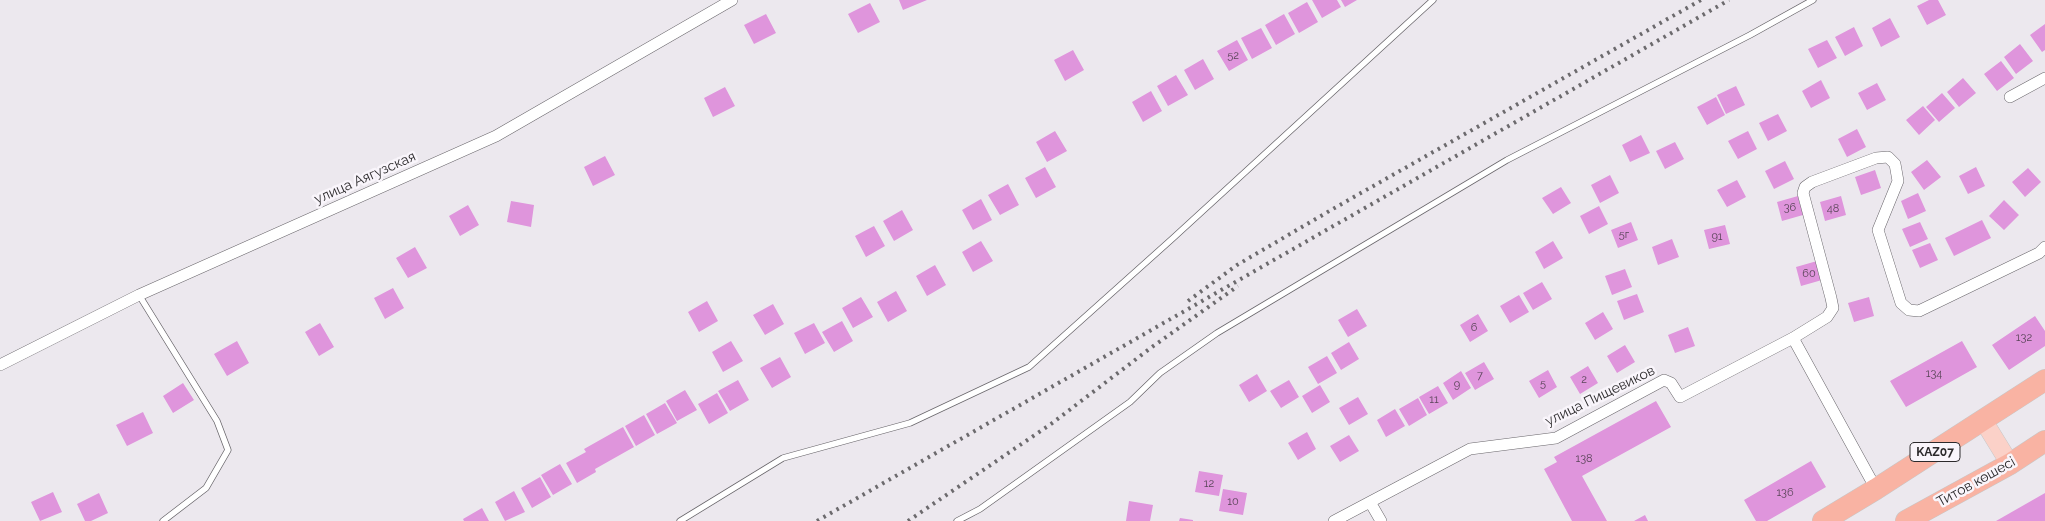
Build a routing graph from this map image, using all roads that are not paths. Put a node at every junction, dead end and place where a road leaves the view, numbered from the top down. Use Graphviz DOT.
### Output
graph roads {
  1 [pos="732,0"];
  2 [pos="1433,0"];
  3 [pos="1813,0"];
  4 [pos="2045,78"];
  5 [pos="2010,97"];
  6 [pos="2042,250"];
  7 [pos="2045,264"];
  8 [pos="139,295"];
  9 [pos="1794,338"];
  10 [pos="0,365"];
  11 [pos="2045,380"];
  12 [pos="1983,420"];
  13 [pos="2045,441"];
  14 [pos="2010,464"];
  15 [pos="1876,489"];
  16 [pos="1370,502"];
  17 [pos="163,521"];
  18 [pos="680,521"];
  19 [pos="957,521"];
  20 [pos="1334,521"];
  21 [pos="1381,521"];
  22 [pos="1823,521"];
  23 [pos="1906,521"];
  1 -- 8 [label="street, улица Аягузская"];
  2 -- 18 [label="lane"];
  3 -- 19 [label="lane"];
  4 -- 5 [label="street"];
  6 -- 7 [label="street"];
  6 -- 9 [label="street"];
  8 -- 10 [label="street, улица Аягузская"];
  8 -- 17 [label="lane"];
  9 -- 15 [label="street"];
  9 -- 16 [label="street, улица Пищевиков"];
  11 -- 12 [label="highway, KAZ07"];
  12 -- 14 [label="main road"];
  12 -- 15 [label="highway, KAZ07"];
  13 -- 14 [label="highway, Титов көшесі"];
  14 -- 23 [label="highway, Титов көшесі"];
  15 -- 22 [label="highway, KAZ07"];
  16 -- 20 [label="street, улица Пищевиков"];
  16 -- 21 [label="street"];
}
